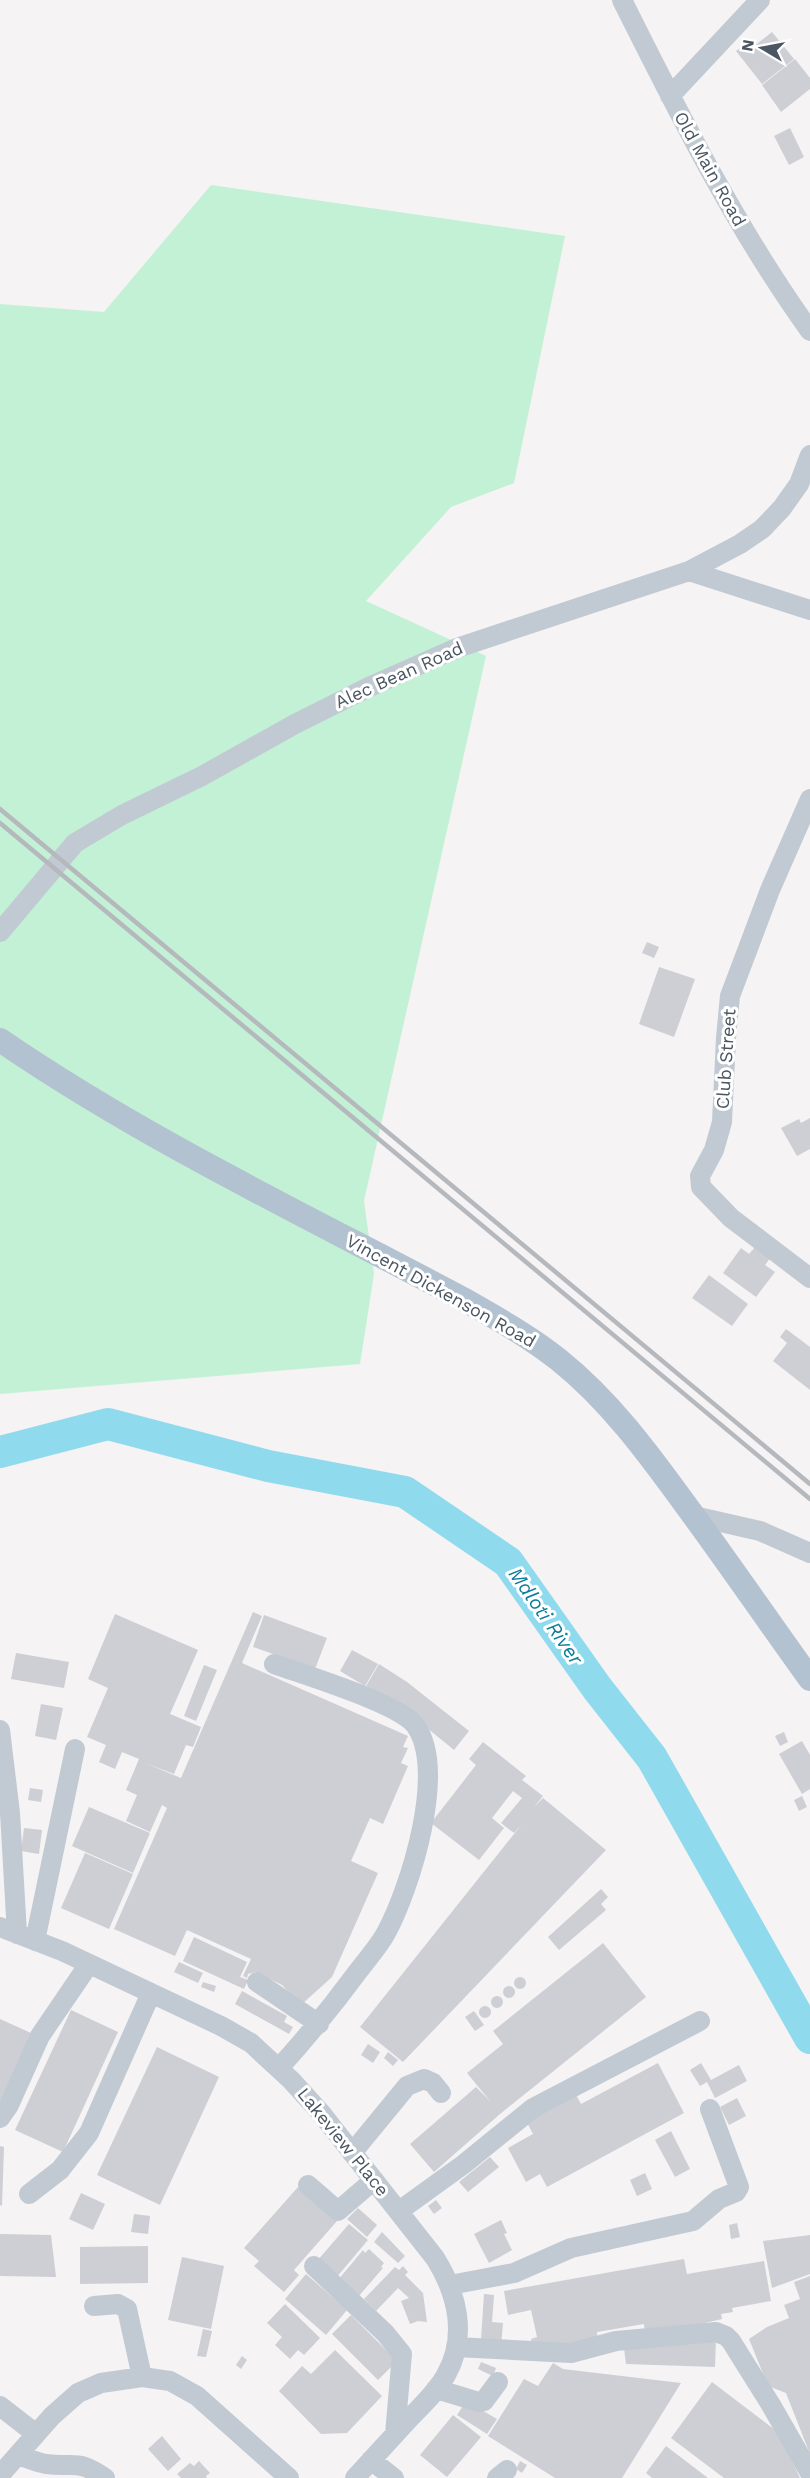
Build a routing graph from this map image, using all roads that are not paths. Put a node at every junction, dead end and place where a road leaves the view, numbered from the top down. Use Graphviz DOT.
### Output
graph roads {
  1 [pos="622,0"];
  2 [pos="760,0"];
  3 [pos="670,96"];
  4 [pos="810,331"];
  5 [pos="810,455"];
  6 [pos="689,571"];
  7 [pos="810,610"];
  8 [pos="810,799"];
  9 [pos="0,932"];
  10 [pos="0,1040"];
  11 [pos="810,1278"];
  12 [pos="694,1516"];
  13 [pos="810,1553"];
  14 [pos="274,1664"];
  15 [pos="810,1679"];
  16 [pos="0,1730"];
  17 [pos="75,1749"];
  18 [pos="11,1929"];
  19 [pos="89,1964"];
  20 [pos="257,1983"];
  21 [pos="151,1993"];
  22 [pos="700,2021"];
  23 [pos="319,2024"];
  24 [pos="279,2068"];
  25 [pos="441,2093"];
  26 [pos="710,2109"];
  27 [pos="0,2118"];
  28 [pos="352,2153"];
  29 [pos="374,2180"];
  30 [pos="308,2185"];
  31 [pos="29,2194"];
  32 [pos="399,2211"];
  33 [pos="314,2266"];
  34 [pos="450,2285"];
  35 [pos="94,2306"];
  36 [pos="456,2347"];
  37 [pos="142,2376"];
  38 [pos="498,2382"];
  39 [pos="436,2390"];
  40 [pos="0,2406"];
  41 [pos="36,2434"];
  42 [pos="395,2434"];
  43 [pos="18,2455"];
  44 [pos="372,2460"];
  45 [pos="810,2473"];
  46 [pos="0,2475"];
  47 [pos="105,2478"];
  48 [pos="289,2478"];
  49 [pos="355,2478"];
  50 [pos="394,2478"];
  1 -- 3 [label="street, Old Main Road"];
  2 -- 3 [label="street"];
  3 -- 4 [label="street, Old Main Road"];
  5 -- 6 [label="street, Alec Bean Road"];
  6 -- 7 [label="street"];
  6 -- 9 [label="street, Alec Bean Road"];
  8 -- 11 [label="street, Club Street"];
  10 -- 12 [label="main road, Vincent Dickenson Road"];
  12 -- 13 [label="street"];
  12 -- 15 [label="main road, Vincent Dickenson Road"];
  14 -- 23 [label="street"];
  16 -- 18 [label="street"];
  17 -- 18 [label="street"];
  18 -- 19 [label="street, Lakeview Place"];
  19 -- 21 [label="street, Lakeview Place"];
  19 -- 27 [label="street"];
  20 -- 23 [label="street"];
  21 -- 24 [label="street, Lakeview Place"];
  21 -- 31 [label="street"];
  22 -- 32 [label="street"];
  23 -- 24 [label="street"];
  24 -- 28 [label="street, Lakeview Place"];
  25 -- 28 [label="street"];
  26 -- 34 [label="street"];
  28 -- 29 [label="street, Lakeview Place"];
  29 -- 30 [label="street"];
  29 -- 32 [label="street, Lakeview Place"];
  32 -- 34 [label="street, Lakeview Place"];
  33 -- 42 [label="street"];
  34 -- 36 [label="street, Lakeview Place"];
  35 -- 37 [label="street"];
  36 -- 39 [label="street, Lakeview Place"];
  36 -- 45 [label="street"];
  37 -- 41 [label="street"];
  37 -- 48 [label="street"];
  38 -- 39 [label="street"];
  39 -- 42 [label="street, Lakeview Place"];
  40 -- 41 [label="street"];
  41 -- 43 [label="street"];
  42 -- 44 [label="street, Lakeview Place"];
  43 -- 46 [label="street"];
  43 -- 47 [label="street"];
  44 -- 49 [label="street, Lakeview Place"];
  44 -- 50 [label="street"];
}
